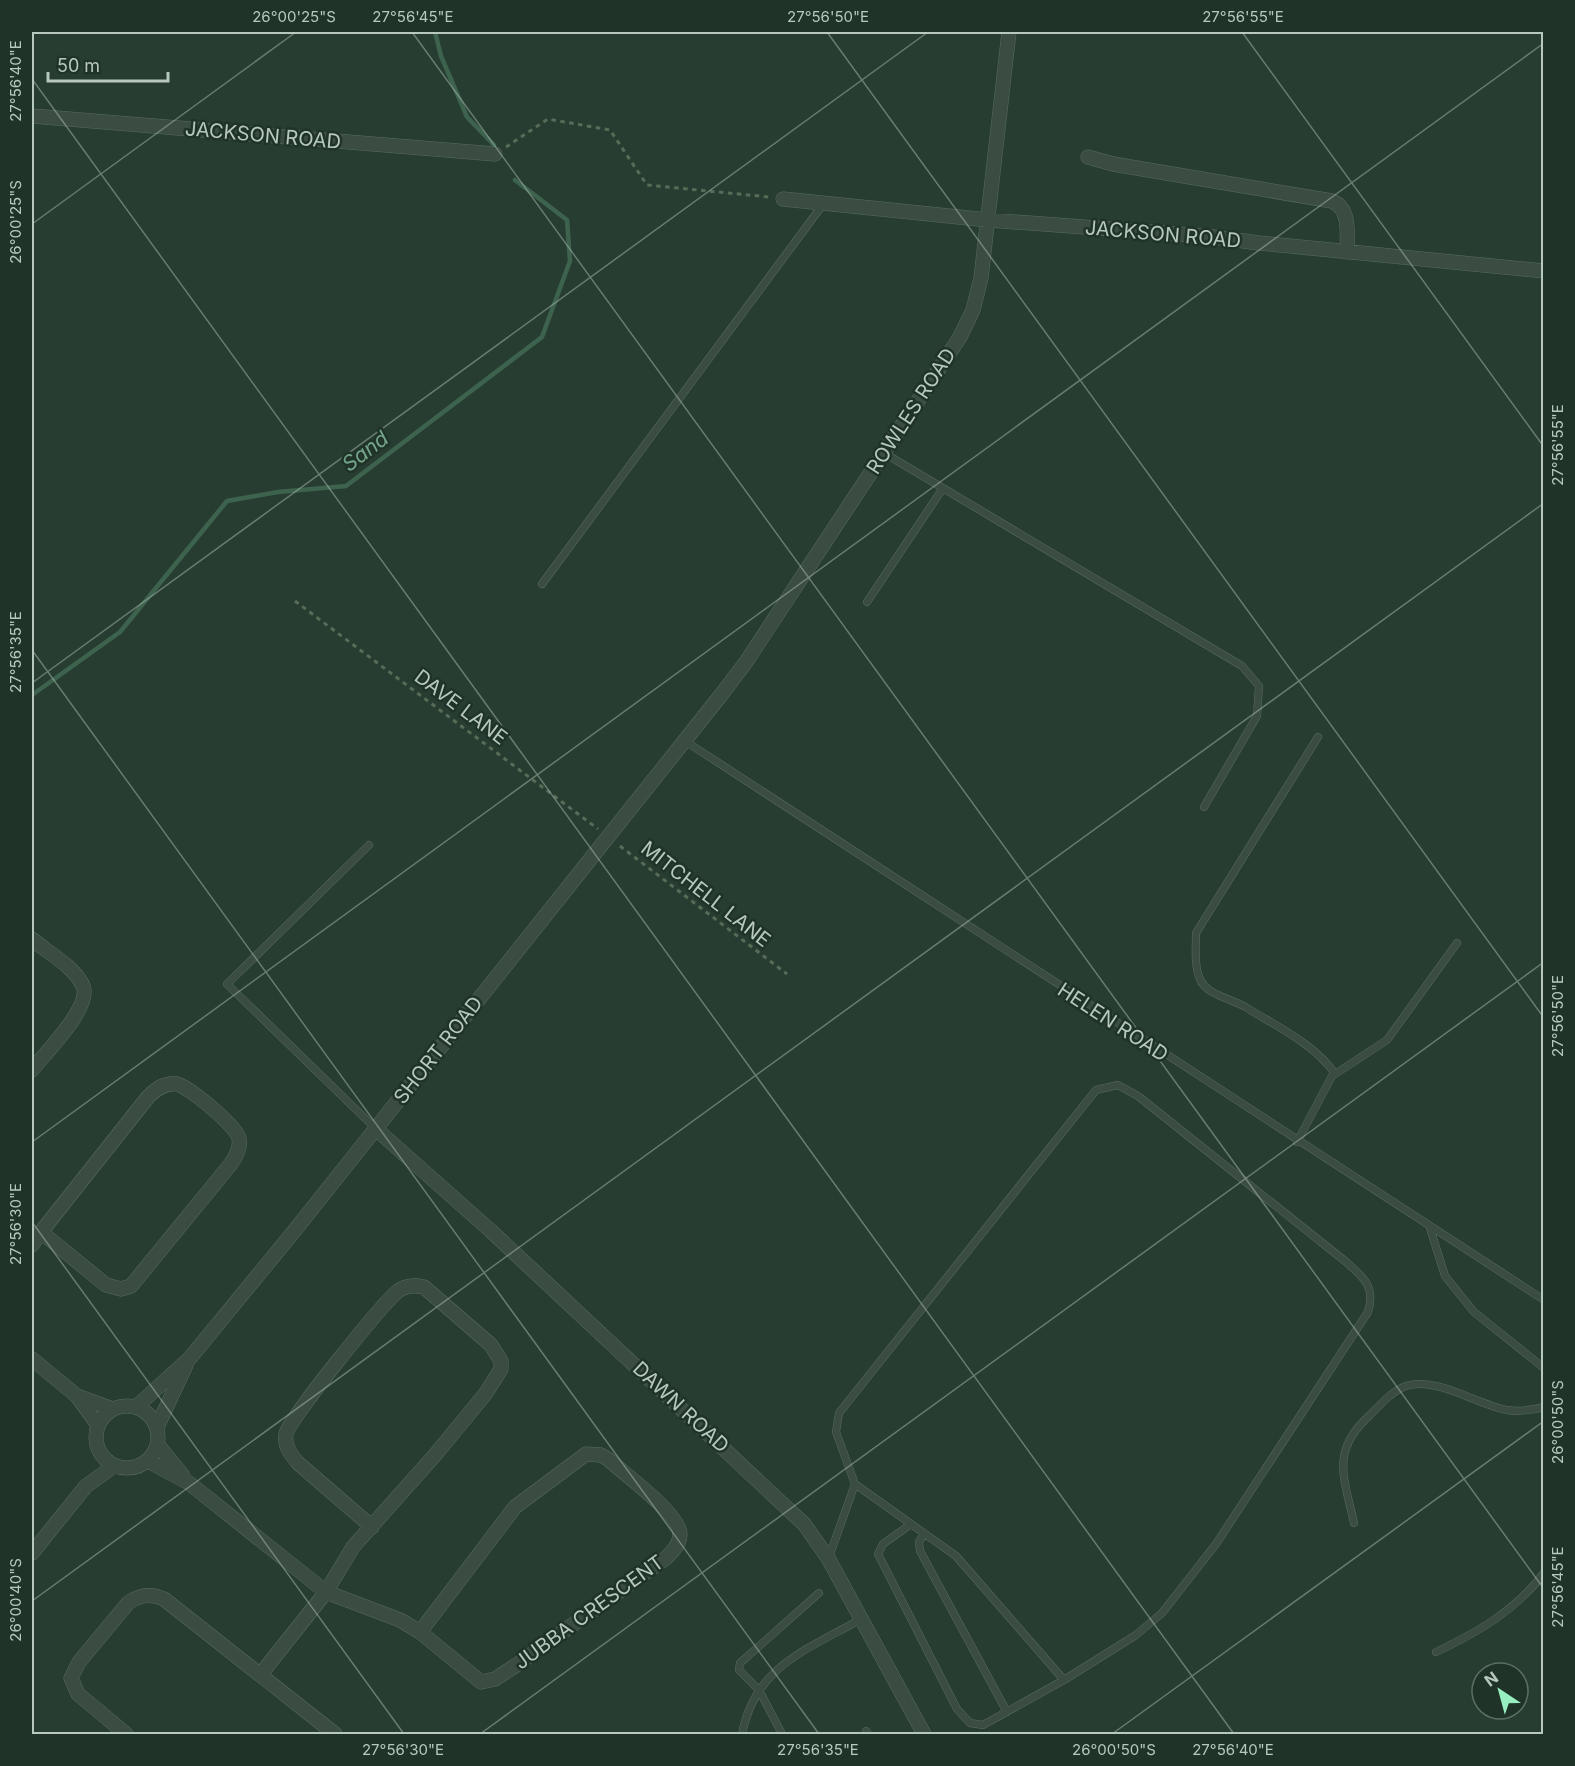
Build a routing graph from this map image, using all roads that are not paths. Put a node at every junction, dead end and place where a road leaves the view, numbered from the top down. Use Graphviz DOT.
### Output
graph roads {
  1 [pos="1009,32"];
  2 [pos="32,116"];
  3 [pos="495,154"];
  4 [pos="1088,157"];
  5 [pos="783,199"];
  6 [pos="824,203"];
  7 [pos="988,220"];
  8 [pos="1347,252"];
  9 [pos="1544,271"];
  10 [pos="884,453"];
  11 [pos="943,488"];
  12 [pos="542,584"];
  13 [pos="867,602"];
  14 [pos="1318,737"];
  15 [pos="685,741"];
  16 [pos="1204,807"];
  17 [pos="369,845"];
  18 [pos="32,939"];
  19 [pos="1457,944"];
  20 [pos="32,1070"];
  21 [pos="1335,1074"];
  22 [pos="376,1129"];
  23 [pos="1297,1142"];
  24 [pos="1430,1228"];
  25 [pos="41,1232"];
  26 [pos="32,1245"];
  27 [pos="1544,1300"];
  28 [pos="190,1358"];
  29 [pos="32,1359"];
  30 [pos="1544,1368"];
  31 [pos="77,1396"];
  32 [pos="136,1407"];
  33 [pos="1544,1407"];
  34 [pos="113,1409"];
  35 [pos="98,1425"];
  36 [pos="157,1427"];
  37 [pos="158,1445"];
  38 [pos="100,1453"];
  39 [pos="148,1461"];
  40 [pos="114,1466"];
  41 [pos="189,1483"];
  42 [pos="855,1484"];
  43 [pos="86,1486"];
  44 [pos="1354,1523"];
  45 [pos="911,1524"];
  46 [pos="372,1527"];
  47 [pos="924,1533"];
  48 [pos="32,1553"];
  49 [pos="828,1558"];
  50 [pos="1544,1573"];
  51 [pos="326,1592"];
  52 [pos="819,1593"];
  53 [pos="861,1619"];
  54 [pos="420,1632"];
  55 [pos="1436,1652"];
  56 [pos="260,1675"];
  57 [pos="1064,1680"];
  58 [pos="759,1690"];
  59 [pos="1007,1712"];
  60 [pos="126,1734"];
  61 [pos="335,1734"];
  62 [pos="742,1734"];
  63 [pos="782,1734"];
  64 [pos="924,1734"];
  1 -- 7 [label="street, ROWLES ROAD"];
  2 -- 3 [label="street, JACKSON ROAD"];
  4 -- 8 [label="street"];
  5 -- 6 [label="street, JACKSON ROAD"];
  6 -- 7 [label="street, JACKSON ROAD"];
  6 -- 12 [label="lane"];
  7 -- 8 [label="street, JACKSON ROAD"];
  7 -- 10 [label="street, ROWLES ROAD"];
  8 -- 9 [label="street, JACKSON ROAD"];
  10 -- 11 [label="lane"];
  10 -- 15 [label="street, ROWLES ROAD"];
  11 -- 13 [label="lane"];
  11 -- 16 [label="lane"];
  14 -- 21 [label="lane"];
  15 -- 22 [label="street, SHORT ROAD"];
  15 -- 23 [label="lane, HELEN ROAD"];
  17 -- 22 [label="lane"];
  18 -- 20 [label="street"];
  19 -- 21 [label="lane"];
  21 -- 23 [label="lane"];
  22 -- 28 [label="street, SHORT ROAD"];
  22 -- 49 [label="street, DAWN ROAD"];
  23 -- 24 [label="lane, HELEN ROAD"];
  24 -- 27 [label="lane, HELEN ROAD"];
  24 -- 30 [label="lane"];
  25 -- 25 [label="street"];
  25 -- 26 [label="street"];
  28 -- 32 [label="street, SHORT ROAD"];
  28 -- 36 [label="street, SHORT ROAD"];
  29 -- 31 [label="street"];
  31 -- 34 [label="street"];
  31 -- 35 [label="street"];
  32 -- 34 [label="street"];
  32 -- 36 [label="street"];
  33 -- 44 [label="lane"];
  34 -- 35 [label="street"];
  35 -- 38 [label="street"];
  36 -- 37 [label="street"];
  37 -- 39 [label="street"];
  37 -- 41 [label="street"];
  38 -- 40 [label="street"];
  38 -- 43 [label="street"];
  39 -- 40 [label="street"];
  39 -- 41 [label="street"];
  40 -- 43 [label="street"];
  41 -- 51 [label="street, JUBBA CRESCENT"];
  42 -- 45 [label="lane"];
  42 -- 49 [label="lane"];
  42 -- 57 [label="lane"];
  43 -- 48 [label="street"];
  45 -- 47 [label="lane"];
  45 -- 59 [label="lane"];
  46 -- 46 [label="street"];
  46 -- 51 [label="street"];
  47 -- 57 [label="lane"];
  47 -- 59 [label="lane"];
  49 -- 53 [label="street, DAWN ROAD"];
  50 -- 55 [label="lane"];
  51 -- 54 [label="street, JUBBA CRESCENT"];
  51 -- 56 [label="street"];
  52 -- 58 [label="lane"];
  53 -- 58 [label="lane"];
  53 -- 64 [label="street, DAWN ROAD"];
  54 -- 54 [label="street, JUBBA CRESCENT"];
  56 -- 60 [label="street"];
  56 -- 61 [label="street"];
  57 -- 59 [label="lane"];
  58 -- 62 [label="lane"];
  58 -- 63 [label="lane"];
}
